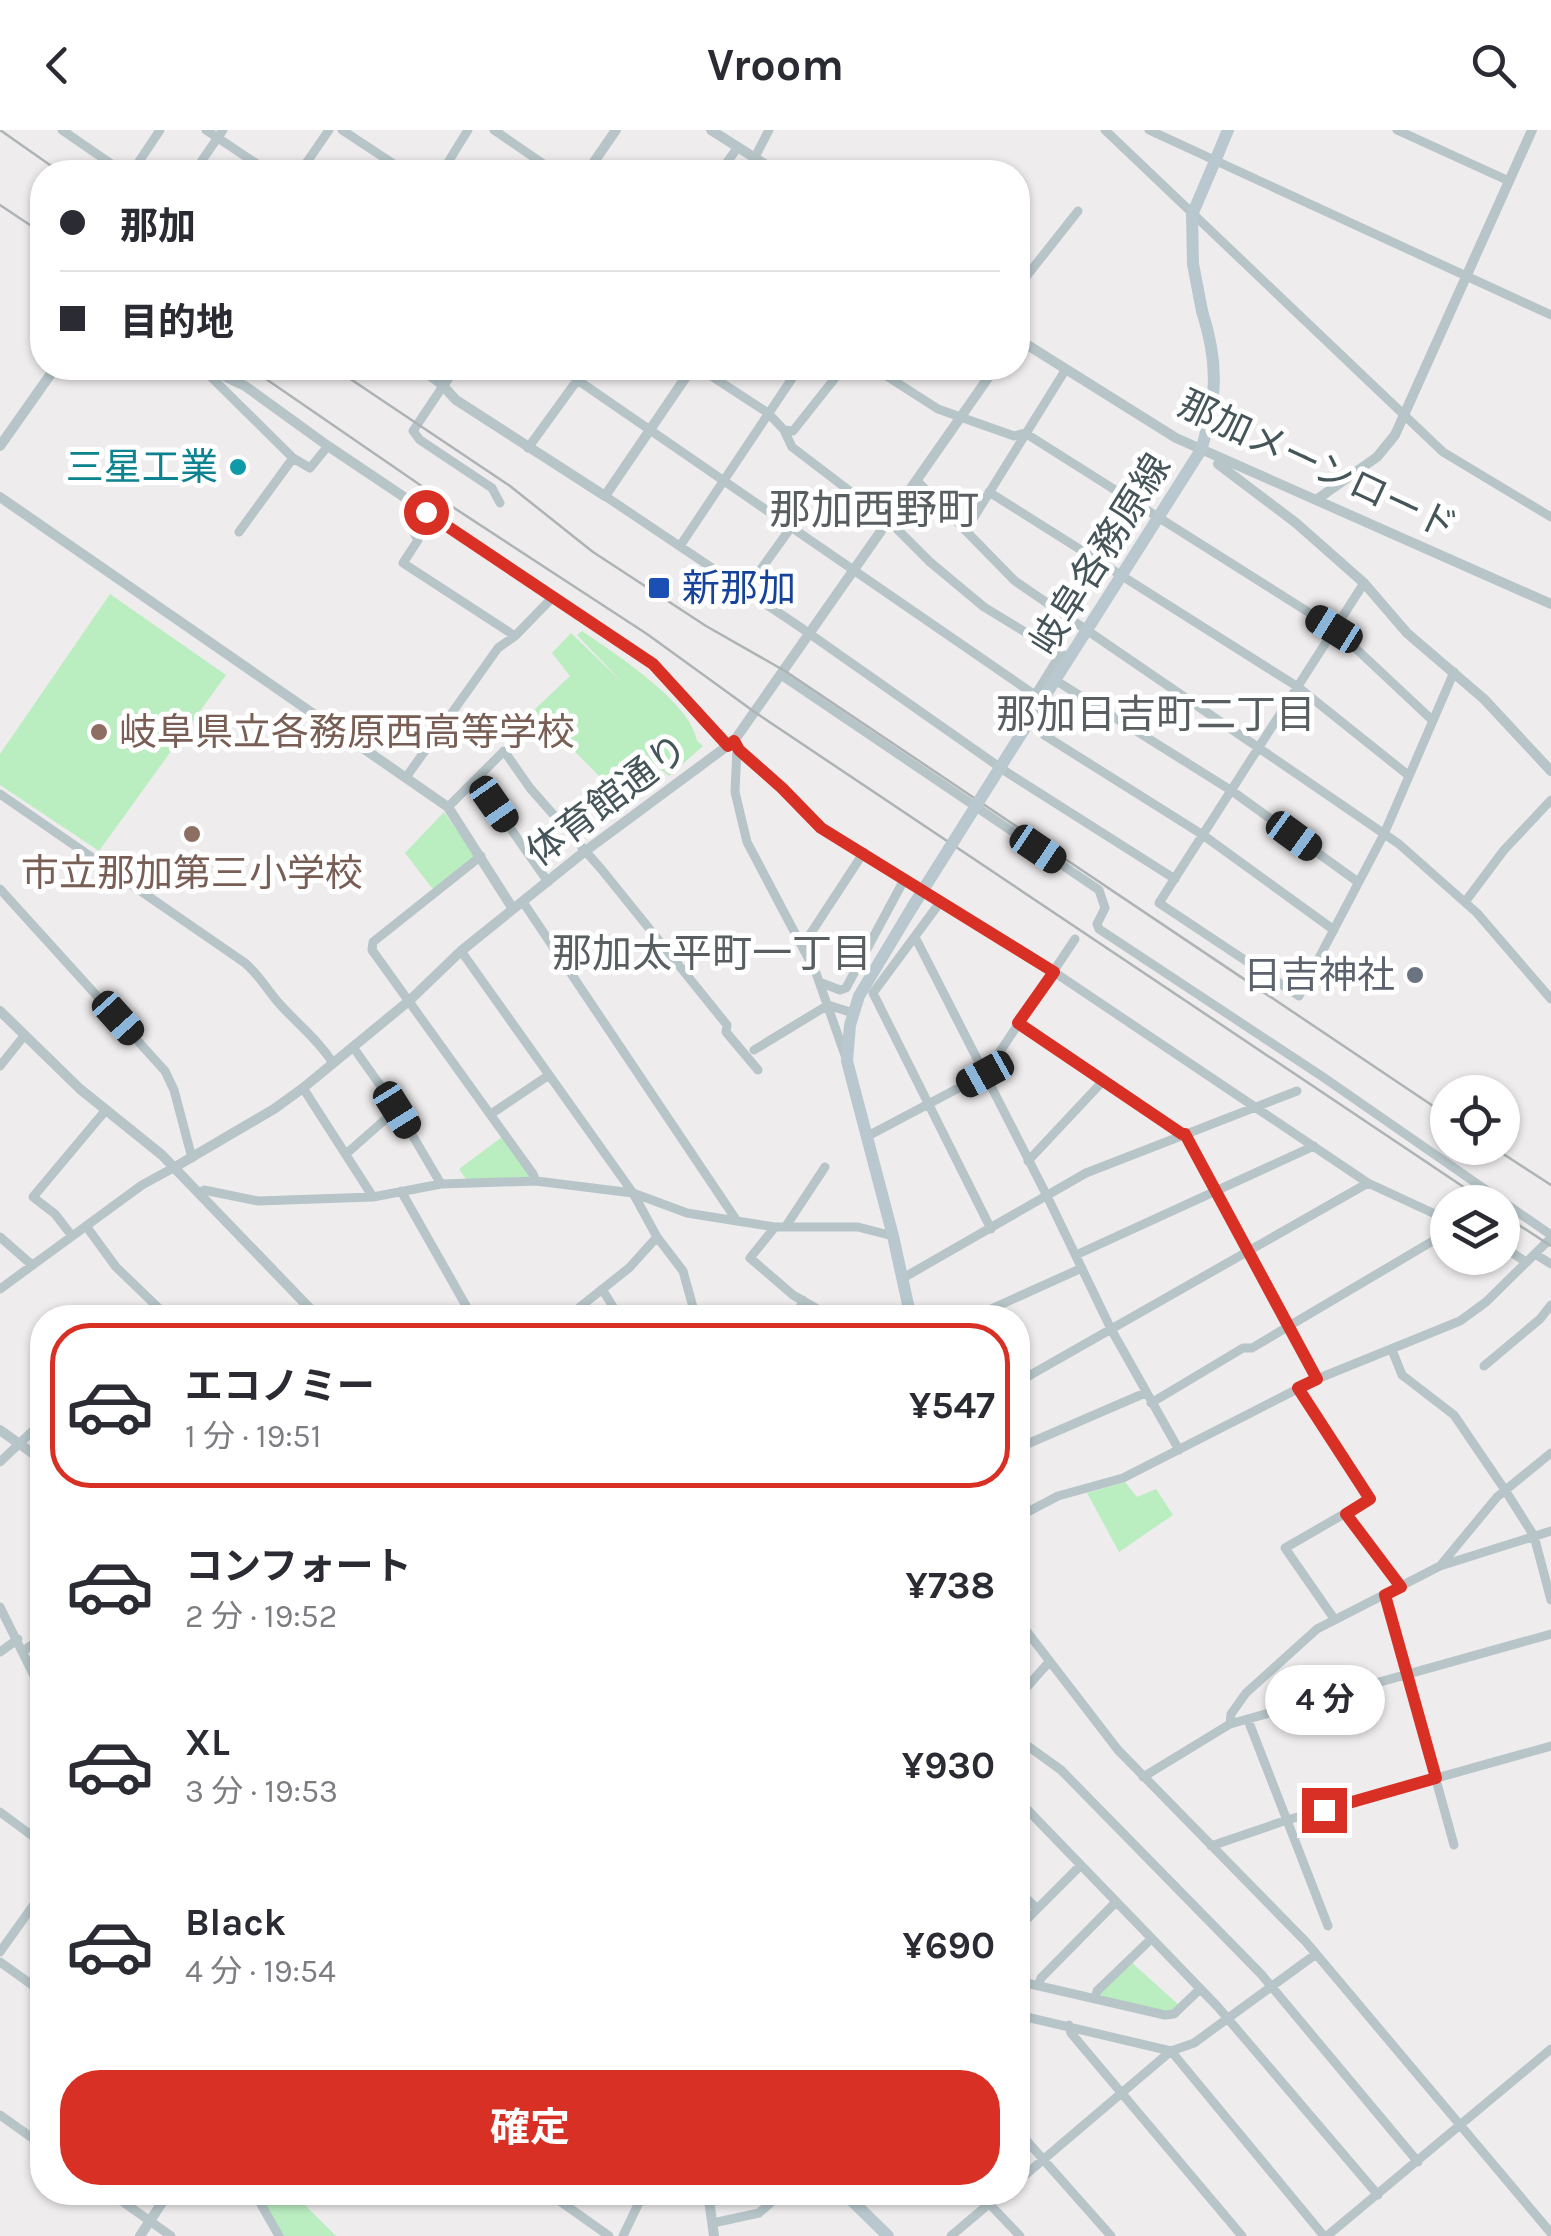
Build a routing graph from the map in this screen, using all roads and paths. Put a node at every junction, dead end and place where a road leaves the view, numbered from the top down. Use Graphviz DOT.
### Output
graph roads {
  1 [pos="62,130"];
  2 [pos="160,130"];
  3 [pos="206,130"];
  4 [pos="329,130"];
  5 [pos="342,130"];
  6 [pos="468,130"];
  7 [pos="494,130"];
  8 [pos="616,130"];
  9 [pos="711,130"];
  10 [pos="769,130"];
  11 [pos="1105,130"];
  12 [pos="1149,130"];
  13 [pos="1228,130"];
  14 [pos="1397,130"];
  15 [pos="1532,130"];
  16 [pos="76,134"];
  17 [pos="220,134"];
  18 [pos="738,147"];
  19 [pos="755,157"];
  20 [pos="109,160"];
  21 [pos="140,160"];
  22 [pos="202,160"];
  23 [pos="254,160"];
  24 [pos="308,160"];
  25 [pos="388,160"];
  26 [pos="449,160"];
  27 [pos="538,160"];
  28 [pos="595,160"];
  29 [pos="729,160"];
  30 [pos="760,160"];
  31 [pos="1509,180"];
  32 [pos="1078,211"];
  33 [pos="1030,272"];
  34 [pos="1466,276"];
  35 [pos="1551,315"];
  36 [pos="1030,346"];
  37 [pos="1066,369"];
  38 [pos="47,380"];
  39 [pos="217,380"];
  40 [pos="231,380"];
  41 [pos="435,380"];
  42 [pos="446,380"];
  43 [pos="578,380"];
  44 [pos="687,380"];
  45 [pos="715,380"];
  46 [pos="791,380"];
  47 [pos="833,380"];
  48 [pos="893,380"];
  49 [pos="986,380"];
  50 [pos="442,386"];
  51 [pos="768,413"];
  52 [pos="1406,414"];
  53 [pos="960,416"];
  54 [pos="650,429"];
  55 [pos="784,430"];
  56 [pos="1025,433"];
  57 [pos="0,446"];
  58 [pos="328,446"];
  59 [pos="528,448"];
  60 [pos="1201,450"];
  61 [pos="292,458"];
  62 [pos="724,480"];
  63 [pos="916,481"];
  64 [pos="989,492"];
  65 [pos="605,496"];
  66 [pos="0,497"];
  67 [pos="1316,500"];
  68 [pos="500,503"];
  69 [pos="426,512"];
  70 [pos="1551,516"];
  71 [pos="1156,518"];
  72 [pos="888,521"];
  73 [pos="792,526"];
  74 [pos="966,530"];
  75 [pos="240,532"];
  76 [pos="680,546"];
  77 [pos="855,569"];
  78 [pos="1120,577"];
  79 [pos="1364,583"];
  80 [pos="746,590"];
  81 [pos="553,597"];
  82 [pos="1551,604"];
  83 [pos="1334,629"];
  84 [pos="1086,632"];
  85 [pos="810,635"];
  86 [pos="515,636"];
  87 [pos="1065,656"];
  88 [pos="1454,672"];
  89 [pos="781,675"];
  90 [pos="1053,684"];
  91 [pos="1298,688"];
  92 [pos="1431,719"];
  93 [pos="1044,735"];
  94 [pos="733,746"];
  95 [pos="1260,746"];
  96 [pos="1551,771"];
  97 [pos="1408,775"];
  98 [pos="407,776"];
  99 [pos="476,778"];
  100 [pos="1232,791"];
  101 [pos="0,794"];
  102 [pos="1551,800"];
  103 [pos="448,807"];
  104 [pos="1384,834"];
  105 [pos="1203,836"];
  106 [pos="584,852"];
  107 [pos="864,852"];
  108 [pos="481,856"];
  109 [pos="905,878"];
  110 [pos="1175,879"];
  111 [pos="548,882"];
  112 [pos="1358,882"];
  113 [pos="0,889"];
  114 [pos="942,900"];
  115 [pos="1465,902"];
  116 [pos="518,905"];
  117 [pos="1334,930"];
  118 [pos="915,937"];
  119 [pos="1076,939"];
  120 [pos="800,943"];
  121 [pos="461,951"];
  122 [pos="1054,972"];
  123 [pos="819,982"];
  124 [pos="1551,999"];
  125 [pos="410,1000"];
  126 [pos="828,1005"];
  127 [pos="0,1011"];
  128 [pos="853,1013"];
  129 [pos="1018,1023"];
  130 [pos="24,1036"];
  131 [pos="353,1046"];
  132 [pos="754,1050"];
  133 [pos="847,1061"];
  134 [pos="333,1063"];
  135 [pos="0,1066"];
  136 [pos="758,1070"];
  137 [pos="985,1074"];
  138 [pos="549,1075"];
  139 [pos="1104,1080"];
  140 [pos="303,1088"];
  141 [pos="1298,1090"];
  142 [pos="929,1105"];
  143 [pos="1256,1108"];
  144 [pos="105,1110"];
  145 [pos="397,1110"];
  146 [pos="491,1114"];
  147 [pos="1183,1134"];
  148 [pos="866,1137"];
  149 [pos="1314,1146"];
  150 [pos="346,1154"];
  151 [pos="192,1158"];
  152 [pos="1028,1160"];
  153 [pos="825,1167"];
  154 [pos="175,1168"];
  155 [pos="536,1182"];
  156 [pos="1368,1183"];
  157 [pos="441,1184"];
  158 [pos="401,1192"];
  159 [pos="633,1192"];
  160 [pos="1216,1192"];
  161 [pos="198,1193"];
  162 [pos="1048,1196"];
  163 [pos="374,1197"];
  164 [pos="1430,1212"];
  165 [pos="738,1222"];
  166 [pos="86,1226"];
  167 [pos="780,1226"];
  168 [pos="991,1229"];
  169 [pos="72,1236"];
  170 [pos="657,1236"];
  171 [pos="894,1236"];
  172 [pos="1551,1236"];
  173 [pos="0,1237"];
  174 [pos="1430,1243"];
  175 [pos="1248,1253"];
  176 [pos="1535,1254"];
  177 [pos="1076,1256"];
  178 [pos="1520,1258"];
  179 [pos="1526,1262"];
  180 [pos="1551,1264"];
  181 [pos="32,1266"];
  182 [pos="1082,1268"];
  183 [pos="903,1278"];
  184 [pos="0,1289"];
  185 [pos="602,1289"];
  186 [pos="803,1300"];
  187 [pos="153,1305"];
  188 [pos="306,1305"];
  189 [pos="466,1305"];
  190 [pos="582,1305"];
  191 [pos="614,1305"];
  192 [pos="693,1305"];
  193 [pos="801,1305"];
  194 [pos="811,1305"];
  195 [pos="908,1305"];
  196 [pos="1000,1305"];
  197 [pos="1551,1305"];
  198 [pos="1288,1326"];
  199 [pos="1111,1328"];
  200 [pos="1392,1350"];
  201 [pos="1484,1366"];
  202 [pos="1030,1375"];
  203 [pos="1317,1379"];
  204 [pos="1298,1388"];
  205 [pos="1148,1398"];
  206 [pos="0,1430"];
  207 [pos="30,1433"];
  208 [pos="1030,1443"];
  209 [pos="19,1444"];
  210 [pos="1179,1450"];
  211 [pos="30,1452"];
  212 [pos="1551,1452"];
  213 [pos="0,1462"];
  214 [pos="1506,1490"];
  215 [pos="1030,1511"];
  216 [pos="1346,1514"];
  217 [pos="1551,1530"];
  218 [pos="1534,1536"];
  219 [pos="1440,1566"];
  220 [pos="1401,1587"];
  221 [pos="1385,1595"];
  222 [pos="1551,1600"];
  223 [pos="0,1607"];
  224 [pos="1335,1620"];
  225 [pos="1551,1634"];
  226 [pos="1030,1636"];
  227 [pos="18,1639"];
  228 [pos="30,1646"];
  229 [pos="23,1651"];
  230 [pos="0,1652"];
  231 [pos="1049,1662"];
  232 [pos="30,1666"];
  233 [pos="1407,1674"];
  234 [pos="1030,1683"];
  235 [pos="1248,1720"];
  236 [pos="1230,1724"];
  237 [pos="1551,1746"];
  238 [pos="1030,1748"];
  239 [pos="1143,1776"];
  240 [pos="1436,1778"];
  241 [pos="0,1812"];
  242 [pos="1030,1813"];
  243 [pos="1287,1820"];
  244 [pos="30,1833"];
  245 [pos="1454,1845"];
  246 [pos="1211,1846"];
  247 [pos="1080,1866"];
  248 [pos="1030,1902"];
  249 [pos="1115,1902"];
  250 [pos="1037,1909"];
  251 [pos="30,1910"];
  252 [pos="1030,1916"];
  253 [pos="1328,1926"];
  254 [pos="1150,1939"];
  255 [pos="0,1952"];
  256 [pos="1316,1954"];
  257 [pos="0,1962"];
  258 [pos="30,1983"];
  259 [pos="1030,1984"];
  260 [pos="1038,1986"];
  261 [pos="1270,1986"];
  262 [pos="1200,1989"];
  263 [pos="1094,1999"];
  264 [pos="1227,2017"];
  265 [pos="1030,2018"];
  266 [pos="1069,2025"];
  267 [pos="1551,2049"];
  268 [pos="1171,2051"];
  269 [pos="1121,2093"];
  270 [pos="0,2115"];
  271 [pos="1461,2125"];
  272 [pos="30,2137"];
  273 [pos="1030,2146"];
  274 [pos="1042,2160"];
  275 [pos="1418,2162"];
  276 [pos="1030,2170"];
  277 [pos="1378,2195"];
  278 [pos="127,2205"];
  279 [pos="161,2205"];
  280 [pos="261,2205"];
  281 [pos="565,2205"];
  282 [pos="638,2205"];
  283 [pos="710,2205"];
  284 [pos="768,2205"];
  285 [pos="856,2205"];
  286 [pos="989,2205"];
  287 [pos="991,2205"];
  288 [pos="150,2221"];
  289 [pos="712,2223"];
  290 [pos="1551,2234"];
  291 [pos="140,2236"];
  292 [pos="171,2236"];
  293 [pos="278,2236"];
  294 [pos="610,2236"];
  295 [pos="623,2236"];
  296 [pos="714,2236"];
  297 [pos="888,2236"];
  298 [pos="952,2236"];
  299 [pos="1020,2236"];
  300 [pos="1112,2236"];
  301 [pos="1242,2236"];
  302 [pos="1326,2236"];
  1 -- 16 [label="street"];
  2 -- 21 [label="street"];
  3 -- 17 [label="street"];
  4 -- 24 [label="street"];
  5 -- 25 [label="street"];
  6 -- 26 [label="street"];
  7 -- 27 [label="street"];
  8 -- 28 [label="street"];
  9 -- 18 [label="street"];
  10 -- 19 [label="street"];
  11 -- 52 [label="street"];
  12 -- 34 [label="street"];
  13 -- 60 [label="main road, 岐阜各務原線, bridge"];
  14 -- 31 [label="street"];
  15 -- 31 [label="street"];
  16 -- 20 [label="street"];
  17 -- 22 [label="street"];
  17 -- 23 [label="street"];
  18 -- 19 [label="street"];
  18 -- 29 [label="street"];
  19 -- 30 [label="street"];
  31 -- 34 [label="street"];
  32 -- 33 [label="street"];
  34 -- 35 [label="street"];
  34 -- 52 [label="street"];
  36 -- 37 [label="street, 那加メーンロード"];
  37 -- 56 [label="street"];
  37 -- 60 [label="street, 那加メーンロード"];
  38 -- 57 [label="street"];
  39 -- 61 [label="street"];
  40 -- 58 [label="street"];
  41 -- 50 [label="street"];
  42 -- 50 [label="street"];
  43 -- 54 [label="street"];
  43 -- 59 [label="street"];
  44 -- 54 [label="street"];
  45 -- 51 [label="street"];
  46 -- 51 [label="street"];
  47 -- 55 [label="street"];
  48 -- 53 [label="street"];
  49 -- 53 [label="street, 体育館通り"];
  50 -- 59 [label="street"];
  50 -- 68 [label="street"];
  51 -- 55 [label="street"];
  51 -- 62 [label="street"];
  52 -- 67 [label="street"];
  52 -- 70 [label="street"];
  53 -- 56 [label="street"];
  53 -- 63 [label="street, 体育館通り"];
  54 -- 62 [label="street"];
  54 -- 65 [label="street"];
  55 -- 72 [label="street"];
  56 -- 64 [label="street"];
  56 -- 71 [label="street"];
  58 -- 61 [label="street"];
  58 -- 69 [label="street"];
  59 -- 65 [label="street"];
  60 -- 67 [label="street, 那加メーンロード"];
  60 -- 71 [label="main road, 岐阜各務原線"];
  60 -- 79 [label="street"];
  61 -- 75 [label="street"];
  62 -- 73 [label="street"];
  62 -- 76 [label="street"];
  63 -- 72 [label="street, 体育館通り"];
  63 -- 74 [label="street"];
  64 -- 74 [label="street"];
  64 -- 78 [label="street"];
  65 -- 76 [label="street"];
  66 -- 98 [label="street"];
  67 -- 82 [label="street, 那加メーンロード"];
  69 -- 81 [label="street"];
  69 -- 86 [label="street"];
  71 -- 78 [label="main road, 岐阜各務原線"];
  71 -- 83 [label="street"];
  72 -- 77 [label="street, 体育館通り"];
  72 -- 87 [label="street"];
  73 -- 77 [label="street"];
  73 -- 80 [label="street"];
  74 -- 84 [label="street"];
  76 -- 80 [label="street"];
  77 -- 85 [label="street, 体育館通り"];
  77 -- 87 [label="street"];
  78 -- 84 [label="main road, 岐阜各務原線"];
  78 -- 91 [label="street"];
  79 -- 83 [label="street"];
  79 -- 88 [label="street"];
  80 -- 85 [label="street"];
  81 -- 86 [label="street"];
  81 -- 94 [label="street"];
  83 -- 91 [label="street"];
  83 -- 92 [label="street"];
  84 -- 87 [label="main road, 岐阜各務原線"];
  84 -- 95 [label="street"];
  85 -- 89 [label="street, 体育館通り"];
  85 -- 110 [label="street"];
  86 -- 98 [label="street"];
  87 -- 90 [label="main road, 岐阜各務原線"];
  88 -- 92 [label="street"];
  88 -- 96 [label="street"];
  89 -- 94 [label="street, 体育館通り"];
  89 -- 172 [label="street"];
  90 -- 100 [label="street"];
  90 -- 128 [label="main road, 岐阜各務原線, bridge"];
  91 -- 95 [label="street"];
  91 -- 97 [label="street"];
  92 -- 97 [label="street"];
  93 -- 105 [label="street"];
  94 -- 106 [label="street, 体育館通り"];
  94 -- 107 [label="street"];
  94 -- 120 [label="street"];
  95 -- 100 [label="street"];
  95 -- 104 [label="street"];
  97 -- 104 [label="street"];
  98 -- 103 [label="street"];
  99 -- 103 [label="street"];
  99 -- 106 [label="street"];
  99 -- 111 [label="street"];
  100 -- 105 [label="street"];
  100 -- 112 [label="street"];
  101 -- 134 [label="street"];
  102 -- 115 [label="street"];
  103 -- 108 [label="street"];
  104 -- 112 [label="street"];
  104 -- 115 [label="street"];
  105 -- 110 [label="street"];
  105 -- 117 [label="street"];
  106 -- 111 [label="street, 体育館通り"];
  106 -- 136 [label="street"];
  107 -- 109 [label="street"];
  107 -- 120 [label="street"];
  108 -- 116 [label="street"];
  108 -- 125 [label="street"];
  109 -- 114 [label="street"];
  109 -- 123 [label="street"];
  110 -- 117 [label="street"];
  111 -- 116 [label="street, 体育館通り"];
  112 -- 117 [label="street"];
  113 -- 151 [label="street"];
  114 -- 118 [label="street"];
  114 -- 122 [label="street"];
  115 -- 124 [label="street"];
  116 -- 121 [label="street, 体育館通り"];
  116 -- 165 [label="street"];
  118 -- 137 [label="street"];
  118 -- 142 [label="street"];
  119 -- 122 [label="street"];
  120 -- 123 [label="street"];
  121 -- 125 [label="street"];
  121 -- 138 [label="street"];
  122 -- 129 [label="street"];
  122 -- 143 [label="street"];
  123 -- 126 [label="street"];
  125 -- 131 [label="street"];
  125 -- 146 [label="street"];
  126 -- 128 [label="street"];
  126 -- 132 [label="street"];
  126 -- 133 [label="street"];
  127 -- 130 [label="street"];
  128 -- 133 [label="main road, 岐阜各務原線"];
  129 -- 137 [label="street"];
  129 -- 139 [label="street"];
  130 -- 135 [label="street"];
  130 -- 144 [label="street"];
  131 -- 134 [label="street"];
  131 -- 145 [label="street"];
  133 -- 148 [label="main road, 岐阜各務原線"];
  134 -- 140 [label="street"];
  137 -- 142 [label="street"];
  137 -- 152 [label="street"];
  138 -- 146 [label="street"];
  138 -- 159 [label="street"];
  139 -- 147 [label="street"];
  139 -- 152 [label="street"];
  140 -- 150 [label="street"];
  140 -- 151 [label="street"];
  141 -- 143 [label="street"];
  142 -- 148 [label="street"];
  142 -- 168 [label="street"];
  143 -- 147 [label="street"];
  143 -- 149 [label="street"];
  144 -- 154 [label="street"];
  144 -- 169 [label="street"];
  145 -- 150 [label="street"];
  145 -- 157 [label="street"];
  146 -- 155 [label="street"];
  147 -- 160 [label="street"];
  147 -- 162 [label="street"];
  148 -- 171 [label="main road, 岐阜各務原線"];
  149 -- 156 [label="street"];
  149 -- 160 [label="street"];
  150 -- 163 [label="street"];
  151 -- 154 [label="street"];
  152 -- 162 [label="street"];
  153 -- 167 [label="street"];
  154 -- 161 [label="street"];
  154 -- 166 [label="street"];
  155 -- 157 [label="street"];
  155 -- 159 [label="street"];
  156 -- 164 [label="street"];
  156 -- 175 [label="street"];
  157 -- 158 [label="street"];
  158 -- 163 [label="street"];
  158 -- 189 [label="street"];
  159 -- 165 [label="street"];
  159 -- 170 [label="street"];
  160 -- 175 [label="street"];
  160 -- 177 [label="street"];
  161 -- 163 [label="street"];
  161 -- 188 [label="street"];
  162 -- 168 [label="street"];
  162 -- 177 [label="street"];
  165 -- 167 [label="street"];
  166 -- 169 [label="street"];
  166 -- 187 [label="street"];
  167 -- 171 [label="street"];
  167 -- 186 [label="street"];
  168 -- 183 [label="street"];
  169 -- 181 [label="street"];
  170 -- 185 [label="street"];
  170 -- 192 [label="street"];
  171 -- 183 [label="main road, 岐阜各務原線"];
  172 -- 176 [label="street"];
  173 -- 181 [label="street"];
  174 -- 198 [label="street"];
  175 -- 198 [label="street"];
  175 -- 199 [label="street"];
  176 -- 179 [label="street"];
  176 -- 180 [label="street"];
  177 -- 182 [label="street"];
  178 -- 179 [label="street"];
  179 -- 200 [label="street"];
  181 -- 184 [label="street"];
  182 -- 196 [label="street"];
  182 -- 199 [label="street"];
  183 -- 195 [label="main road, 岐阜各務原線"];
  185 -- 190 [label="street"];
  185 -- 191 [label="street"];
  186 -- 193 [label="street"];
  186 -- 194 [label="street"];
  197 -- 201 [label="street"];
  198 -- 203 [label="street"];
  198 -- 205 [label="street"];
  199 -- 202 [label="street"];
  199 -- 205 [label="street"];
  200 -- 203 [label="street"];
  200 -- 214 [label="street"];
  203 -- 204 [label="street"];
  204 -- 210 [label="street"];
  204 -- 216 [label="street"];
  205 -- 208 [label="street"];
  205 -- 210 [label="street"];
  206 -- 209 [label="street"];
  207 -- 209 [label="street"];
  209 -- 211 [label="street"];
  209 -- 213 [label="street"];
  210 -- 215 [label="street"];
  212 -- 214 [label="street"];
  214 -- 218 [label="street"];
  214 -- 219 [label="street"];
  216 -- 220 [label="street"];
  216 -- 224 [label="street"];
  217 -- 218 [label="street"];
  218 -- 219 [label="street"];
  218 -- 222 [label="street"];
  219 -- 220 [label="street"];
  220 -- 221 [label="street"];
  221 -- 224 [label="street"];
  221 -- 233 [label="street"];
  223 -- 227 [label="street"];
  224 -- 236 [label="street"];
  225 -- 233 [label="street"];
  226 -- 231 [label="street"];
  227 -- 229 [label="street"];
  227 -- 230 [label="street"];
  228 -- 229 [label="street"];
  229 -- 232 [label="street"];
  231 -- 234 [label="street"];
  231 -- 239 [label="street"];
  233 -- 235 [label="street"];
  233 -- 240 [label="street"];
  235 -- 236 [label="street"];
  235 -- 243 [label="street"];
  236 -- 239 [label="street"];
  237 -- 240 [label="street"];
  238 -- 261 [label="street"];
  239 -- 246 [label="street"];
  240 -- 243 [label="street"];
  240 -- 245 [label="street"];
  241 -- 244 [label="street"];
  242 -- 247 [label="street"];
  243 -- 246 [label="street"];
  243 -- 253 [label="street"];
  246 -- 256 [label="street"];
  247 -- 249 [label="street"];
  247 -- 250 [label="street"];
  248 -- 250 [label="street"];
  249 -- 254 [label="street"];
  249 -- 260 [label="street"];
  250 -- 252 [label="street"];
  251 -- 255 [label="street"];
  254 -- 262 [label="street"];
  254 -- 263 [label="street"];
  256 -- 261 [label="street"];
  256 -- 271 [label="street"];
  257 -- 258 [label="street"];
  259 -- 260 [label="street"];
  260 -- 263 [label="street"];
  261 -- 264 [label="street"];
  261 -- 275 [label="street"];
  262 -- 263 [label="street"];
  262 -- 264 [label="street"];
  264 -- 268 [label="street"];
  264 -- 277 [label="street"];
  265 -- 266 [label="street"];
  266 -- 268 [label="street"];
  266 -- 269 [label="street"];
  267 -- 271 [label="street"];
  268 -- 269 [label="street"];
  268 -- 302 [label="street"];
  269 -- 274 [label="street"];
  269 -- 301 [label="street"];
  270 -- 272 [label="street"];
  271 -- 275 [label="street"];
  271 -- 290 [label="street"];
  273 -- 274 [label="street"];
  274 -- 276 [label="street"];
  274 -- 300 [label="street"];
  275 -- 277 [label="street"];
  277 -- 302 [label="street"];
  278 -- 288 [label="street"];
  279 -- 288 [label="street"];
  280 -- 293 [label="street"];
  281 -- 294 [label="street"];
  282 -- 295 [label="street"];
  283 -- 289 [label="street"];
  284 -- 289 [label="street"];
  285 -- 297 [label="main road"];
  286 -- 298 [label="street"];
  287 -- 299 [label="street"];
  288 -- 291 [label="street"];
  288 -- 292 [label="street"];
  289 -- 296 [label="street"];
}
